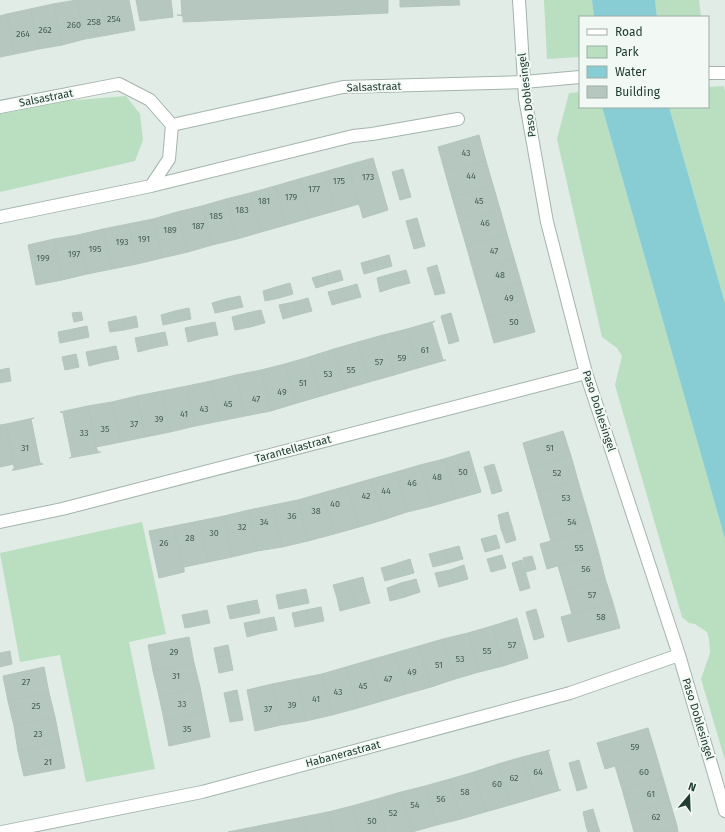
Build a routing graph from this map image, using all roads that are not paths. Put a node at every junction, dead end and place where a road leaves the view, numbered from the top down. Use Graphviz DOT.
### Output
graph roads {
  1 [pos="519,0"];
  2 [pos="709,73"];
  3 [pos="725,73"];
  4 [pos="579,77"];
  5 [pos="524,82"];
  6 [pos="0,107"];
  7 [pos="458,119"];
  8 [pos="172,125"];
  9 [pos="151,186"];
  10 [pos="0,217"];
  11 [pos="586,373"];
  12 [pos="0,522"];
  13 [pos="679,655"];
  14 [pos="725,811"];
  15 [pos="2,832"];
  1 -- 5 [label="street, Paso Doblesingel"];
  2 -- 3 [label="street"];
  4 -- 5 [label="street, Salsastraat"];
  5 -- 8 [label="street, Salsastraat"];
  5 -- 11 [label="street, Paso Doblesingel"];
  6 -- 8 [label="street, Salsastraat"];
  7 -- 9 [label="street"];
  8 -- 9 [label="street"];
  9 -- 10 [label="street"];
  11 -- 12 [label="street, Tarantellastraat"];
  11 -- 13 [label="street, Paso Doblesingel"];
  13 -- 14 [label="street, Paso Doblesingel"];
  13 -- 15 [label="street, Habanerastraat"];
}
